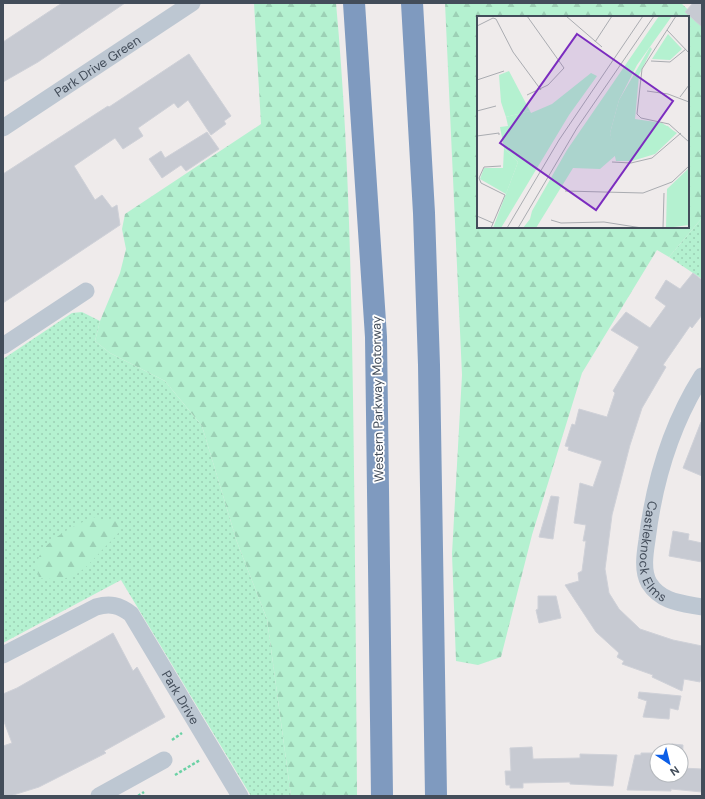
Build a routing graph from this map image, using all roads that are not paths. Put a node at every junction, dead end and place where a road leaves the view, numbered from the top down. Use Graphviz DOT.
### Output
graph roads {
  1 [pos="192,3"];
  2 [pos="354,3"];
  3 [pos="412,3"];
  4 [pos="3,128"];
  5 [pos="86,291"];
  6 [pos="3,346"];
  7 [pos="702,376"];
  8 [pos="695,404"];
  9 [pos="702,607"];
  10 [pos="3,655"];
  11 [pos="164,760"];
  12 [pos="99,796"];
  13 [pos="240,796"];
  14 [pos="382,796"];
  15 [pos="436,796"];
  1 -- 4 [label="street, Park Drive Green"];
  2 -- 14 [label="highway, Western Parkway Motorway"];
  3 -- 15 [label="highway"];
  5 -- 6 [label="street"];
  7 -- 8 [label="street, Castleknock Elms"];
  8 -- 9 [label="street, Castleknock Elms"];
  10 -- 13 [label="street, Park Drive"];
  11 -- 12 [label="street"];
}
